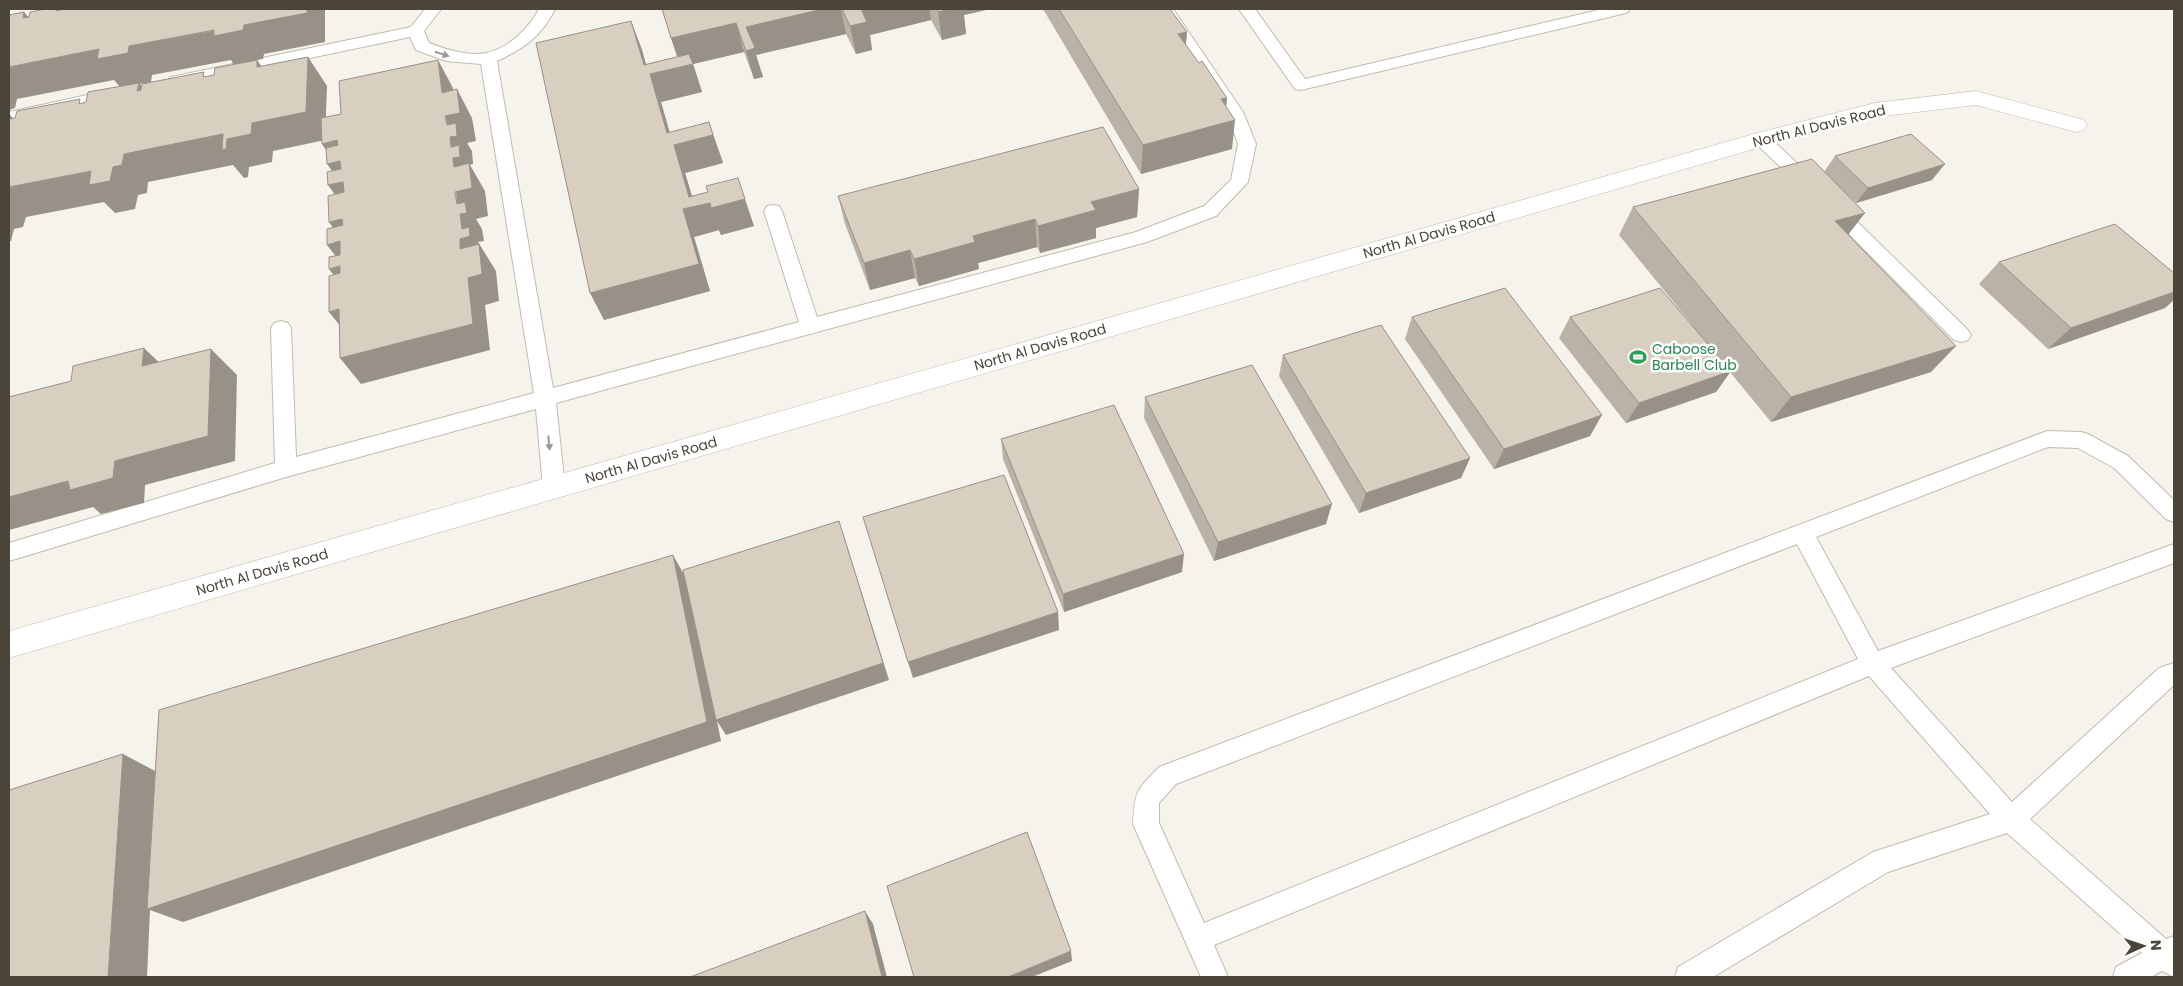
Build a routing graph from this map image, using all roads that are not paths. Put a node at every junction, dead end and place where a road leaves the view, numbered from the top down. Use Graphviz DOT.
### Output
graph roads {
  1 [pos="433,9"];
  2 [pos="547,9"];
  3 [pos="1165,9"];
  4 [pos="1247,9"];
  5 [pos="1622,9"];
  6 [pos="416,31"];
  7 [pos="488,59"];
  8 [pos="162,84"];
  9 [pos="133,90"];
  10 [pos="9,118"];
  11 [pos="2076,125"];
  12 [pos="1760,140"];
  13 [pos="773,211"];
  14 [pos="810,326"];
  15 [pos="281,328"];
  16 [pos="1961,335"];
  17 [pos="545,399"];
  18 [pos="286,468"];
  19 [pos="554,488"];
  20 [pos="2174,513"];
  21 [pos="1802,533"];
  22 [pos="9,552"];
  23 [pos="2174,553"];
  24 [pos="9,645"];
  25 [pos="1873,664"];
  26 [pos="2174,674"];
  27 [pos="2011,819"];
  28 [pos="1197,939"];
  29 [pos="2171,956"];
  30 [pos="1215,977"];
  31 [pos="1688,977"];
  32 [pos="2126,977"];
  1 -- 6 [label="lane"];
  2 -- 7 [label="lane"];
  3 -- 14 [label="lane"];
  4 -- 5 [label="lane"];
  6 -- 7 [label="lane, one-way"];
  6 -- 8 [label="lane"];
  7 -- 17 [label="lane"];
  9 -- 10 [label="lane"];
  11 -- 12 [label="street, North Al Davis Road"];
  12 -- 16 [label="lane"];
  12 -- 19 [label="street, North Al Davis Road"];
  13 -- 14 [label="lane"];
  14 -- 17 [label="lane"];
  15 -- 18 [label="lane"];
  17 -- 18 [label="lane"];
  17 -- 19 [label="lane, one-way"];
  18 -- 22 [label="lane"];
  19 -- 24 [label="street, North Al Davis Road"];
  20 -- 21 [label="lane"];
  21 -- 25 [label="lane"];
  21 -- 28 [label="lane"];
  23 -- 25 [label="lane"];
  25 -- 27 [label="lane"];
  25 -- 28 [label="lane"];
  26 -- 27 [label="lane"];
  27 -- 29 [label="lane"];
  27 -- 31 [label="lane"];
  28 -- 30 [label="lane"];
  29 -- 32 [label="lane"];
}
